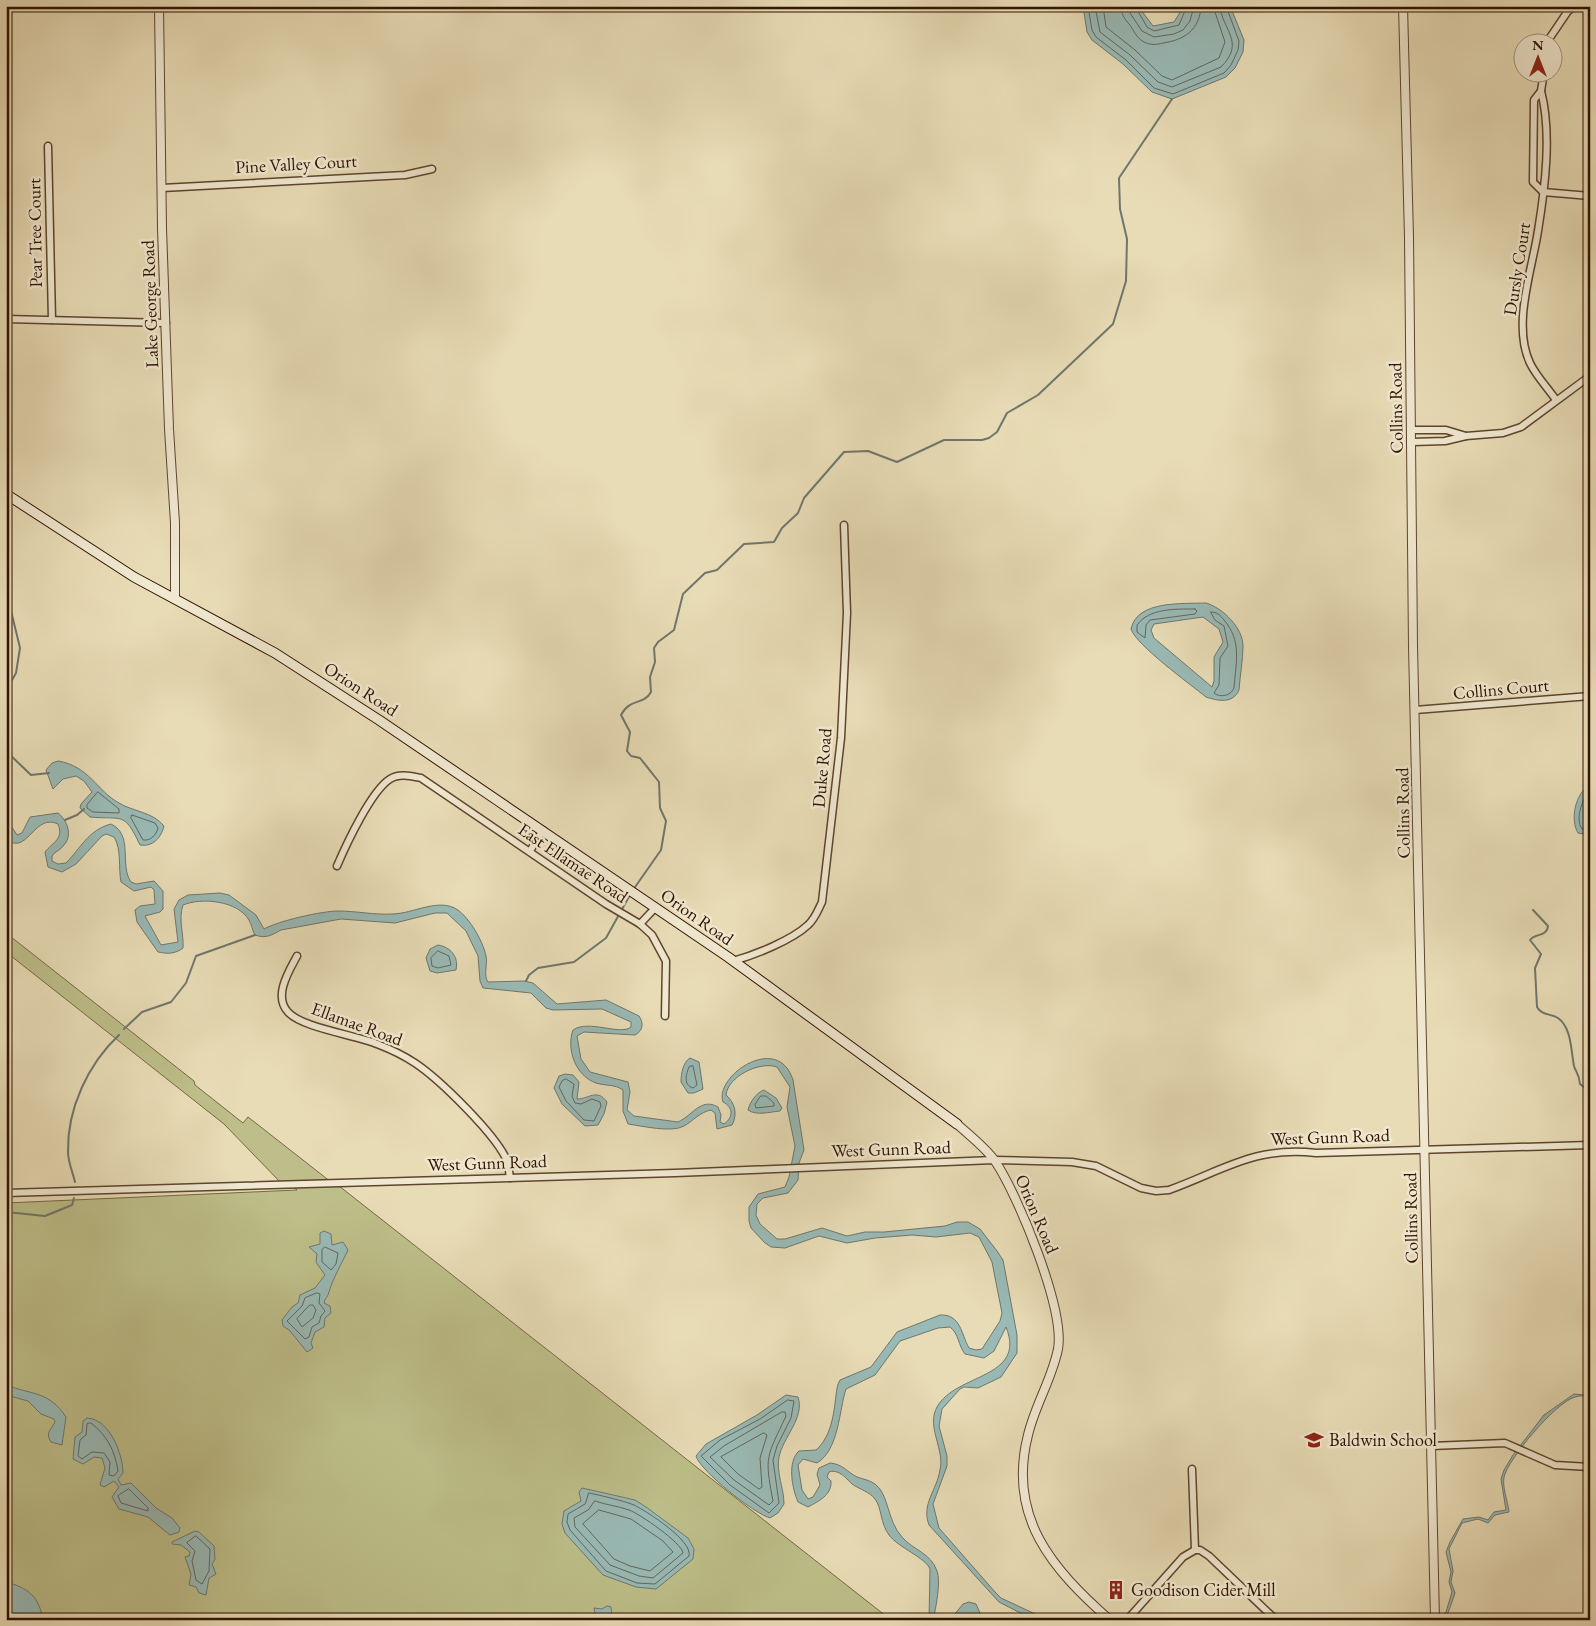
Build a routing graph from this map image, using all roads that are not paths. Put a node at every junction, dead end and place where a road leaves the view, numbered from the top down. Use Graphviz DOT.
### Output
graph roads {
  1 [pos="159,6"];
  2 [pos="1403,6"];
  3 [pos="1575,6"];
  4 [pos="1554,32"];
  5 [pos="1542,82"];
  6 [pos="1541,91"];
  7 [pos="48,146"];
  8 [pos="432,170"];
  9 [pos="162,188"];
  10 [pos="1543,192"];
  11 [pos="1590,196"];
  12 [pos="6,318"];
  13 [pos="52,320"];
  14 [pos="166,323"];
  15 [pos="1590,376"];
  16 [pos="1556,400"];
  17 [pos="1412,430"];
  18 [pos="1466,436"];
  19 [pos="1412,442"];
  20 [pos="6,494"];
  21 [pos="844,525"];
  22 [pos="175,600"];
  23 [pos="1590,696"];
  24 [pos="1415,710"];
  25 [pos="542,830"];
  26 [pos="530,851"];
  27 [pos="336,866"];
  28 [pos="655,908"];
  29 [pos="640,924"];
  30 [pos="297,956"];
  31 [pos="734,962"];
  32 [pos="665,1016"];
  33 [pos="957,1124"];
  34 [pos="1590,1145"];
  35 [pos="1425,1149"];
  36 [pos="994,1160"];
  37 [pos="510,1178"];
  38 [pos="6,1193"];
  39 [pos="1431,1446"];
  40 [pos="1590,1467"];
  41 [pos="1192,1469"];
  42 [pos="1195,1550"];
  43 [pos="1110,1620"];
  44 [pos="1127,1620"];
  45 [pos="1276,1620"];
  46 [pos="1435,1620"];
  1 -- 9 [label="street, Lake George Road"];
  2 -- 17 [label="street, Collins Road"];
  3 -- 4 [label="street"];
  5 -- 6 [label="street, Dursly Court"];
  6 -- 10 [label="street, Dursly Court"];
  6 -- 10 [label="street, Dursly Court"];
  7 -- 13 [label="street, Pear Tree Court"];
  8 -- 9 [label="street, Pine Valley Court"];
  9 -- 14 [label="street, Lake George Road"];
  10 -- 11 [label="street"];
  10 -- 16 [label="street, Dursly Court"];
  12 -- 13 [label="street"];
  13 -- 14 [label="street"];
  14 -- 22 [label="street, Lake George Road"];
  15 -- 16 [label="street"];
  16 -- 18 [label="street"];
  17 -- 18 [label="street"];
  17 -- 19 [label="street, Collins Road"];
  18 -- 19 [label="street"];
  19 -- 24 [label="street, Collins Road"];
  20 -- 22 [label="main road, Orion Road"];
  21 -- 31 [label="street, Duke Road"];
  22 -- 25 [label="main road, Orion Road"];
  23 -- 24 [label="street, Collins Court"];
  24 -- 35 [label="street, Collins Road"];
  25 -- 26 [label="street"];
  25 -- 28 [label="main road, Orion Road"];
  26 -- 27 [label="street, East Ellamae Road"];
  26 -- 29 [label="street, East Ellamae Road"];
  28 -- 29 [label="street"];
  28 -- 31 [label="main road, Orion Road"];
  29 -- 32 [label="street, East Ellamae Road"];
  30 -- 37 [label="street, Ellamae Road"];
  31 -- 33 [label="main road, Orion Road"];
  33 -- 36 [label="street, Orion Road"];
  34 -- 35 [label="street, West Gunn Road"];
  35 -- 36 [label="street, West Gunn Road"];
  35 -- 39 [label="street, Collins Road"];
  36 -- 37 [label="street, West Gunn Road"];
  36 -- 43 [label="street, Orion Road"];
  37 -- 38 [label="street, West Gunn Road"];
  39 -- 40 [label="street"];
  39 -- 46 [label="street, Collins Road"];
  41 -- 42 [label="street"];
  42 -- 44 [label="street"];
  42 -- 45 [label="street"];
}
